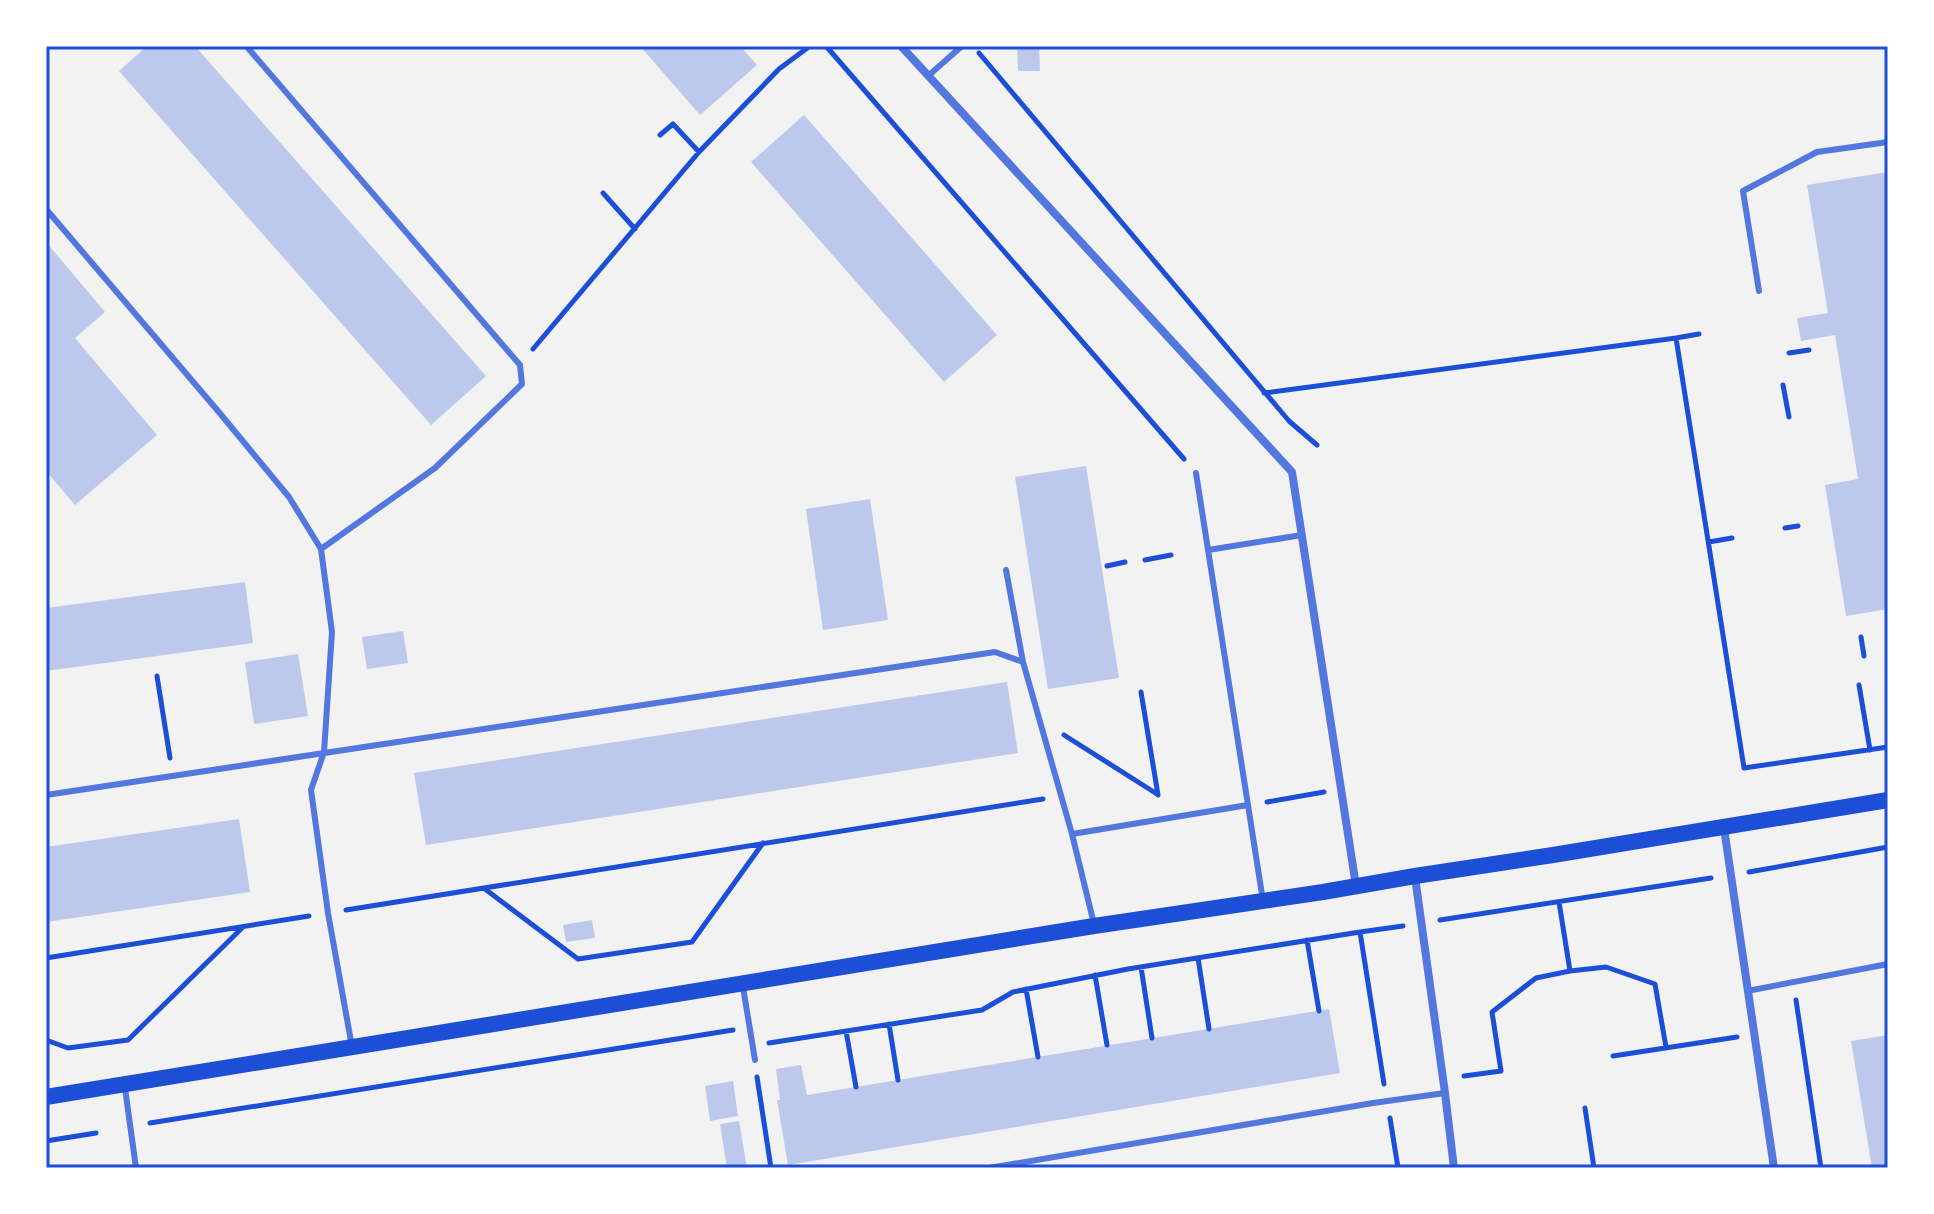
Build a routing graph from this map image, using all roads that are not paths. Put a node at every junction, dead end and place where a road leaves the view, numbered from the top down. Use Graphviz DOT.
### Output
graph roads {
  1 [pos="901,46"];
  2 [pos="962,46"];
  3 [pos="248,47"];
  4 [pos="928,76"];
  5 [pos="1888,142"];
  6 [pos="46,209"];
  7 [pos="1759,291"];
  8 [pos="1196,473"];
  9 [pos="1302,535"];
  10 [pos="321,549"];
  11 [pos="1208,550"];
  12 [pos="1006,570"];
  13 [pos="1023,662"];
  14 [pos="324,752"];
  15 [pos="46,795"];
  16 [pos="1888,800"];
  17 [pos="1248,805"];
  18 [pos="1724,828"];
  19 [pos="1072,834"];
  20 [pos="1415,876"];
  21 [pos="1356,886"];
  22 [pos="1263,901"];
  23 [pos="1094,926"];
  24 [pos="1888,964"];
  25 [pos="742,983"];
  26 [pos="1747,991"];
  27 [pos="352,1047"];
  28 [pos="755,1060"];
  29 [pos="124,1084"];
  30 [pos="1445,1093"];
  31 [pos="46,1097"];
  32 [pos="136,1168"];
  33 [pos="989,1168"];
  34 [pos="1454,1168"];
  35 [pos="1774,1168"];
  1 -- 4 [label="street"];
  2 -- 4 [label="lane"];
  3 -- 10 [label="lane"];
  4 -- 9 [label="street"];
  5 -- 7 [label="lane"];
  6 -- 10 [label="lane"];
  8 -- 11 [label="lane"];
  9 -- 11 [label="lane"];
  9 -- 21 [label="street"];
  10 -- 14 [label="lane"];
  11 -- 17 [label="lane"];
  12 -- 13 [label="lane"];
  13 -- 14 [label="lane"];
  13 -- 19 [label="lane"];
  14 -- 15 [label="lane"];
  14 -- 27 [label="lane"];
  16 -- 18 [label="main road"];
  17 -- 19 [label="lane"];
  17 -- 22 [label="lane"];
  18 -- 20 [label="main road"];
  18 -- 26 [label="street"];
  19 -- 23 [label="lane"];
  20 -- 21 [label="main road"];
  20 -- 30 [label="street"];
  21 -- 22 [label="main road"];
  22 -- 23 [label="main road"];
  23 -- 25 [label="main road"];
  24 -- 26 [label="lane"];
  25 -- 27 [label="main road"];
  25 -- 28 [label="lane"];
  26 -- 35 [label="street"];
  27 -- 29 [label="main road"];
  29 -- 31 [label="main road"];
  29 -- 32 [label="lane"];
  30 -- 33 [label="lane"];
  30 -- 34 [label="street"];
}
